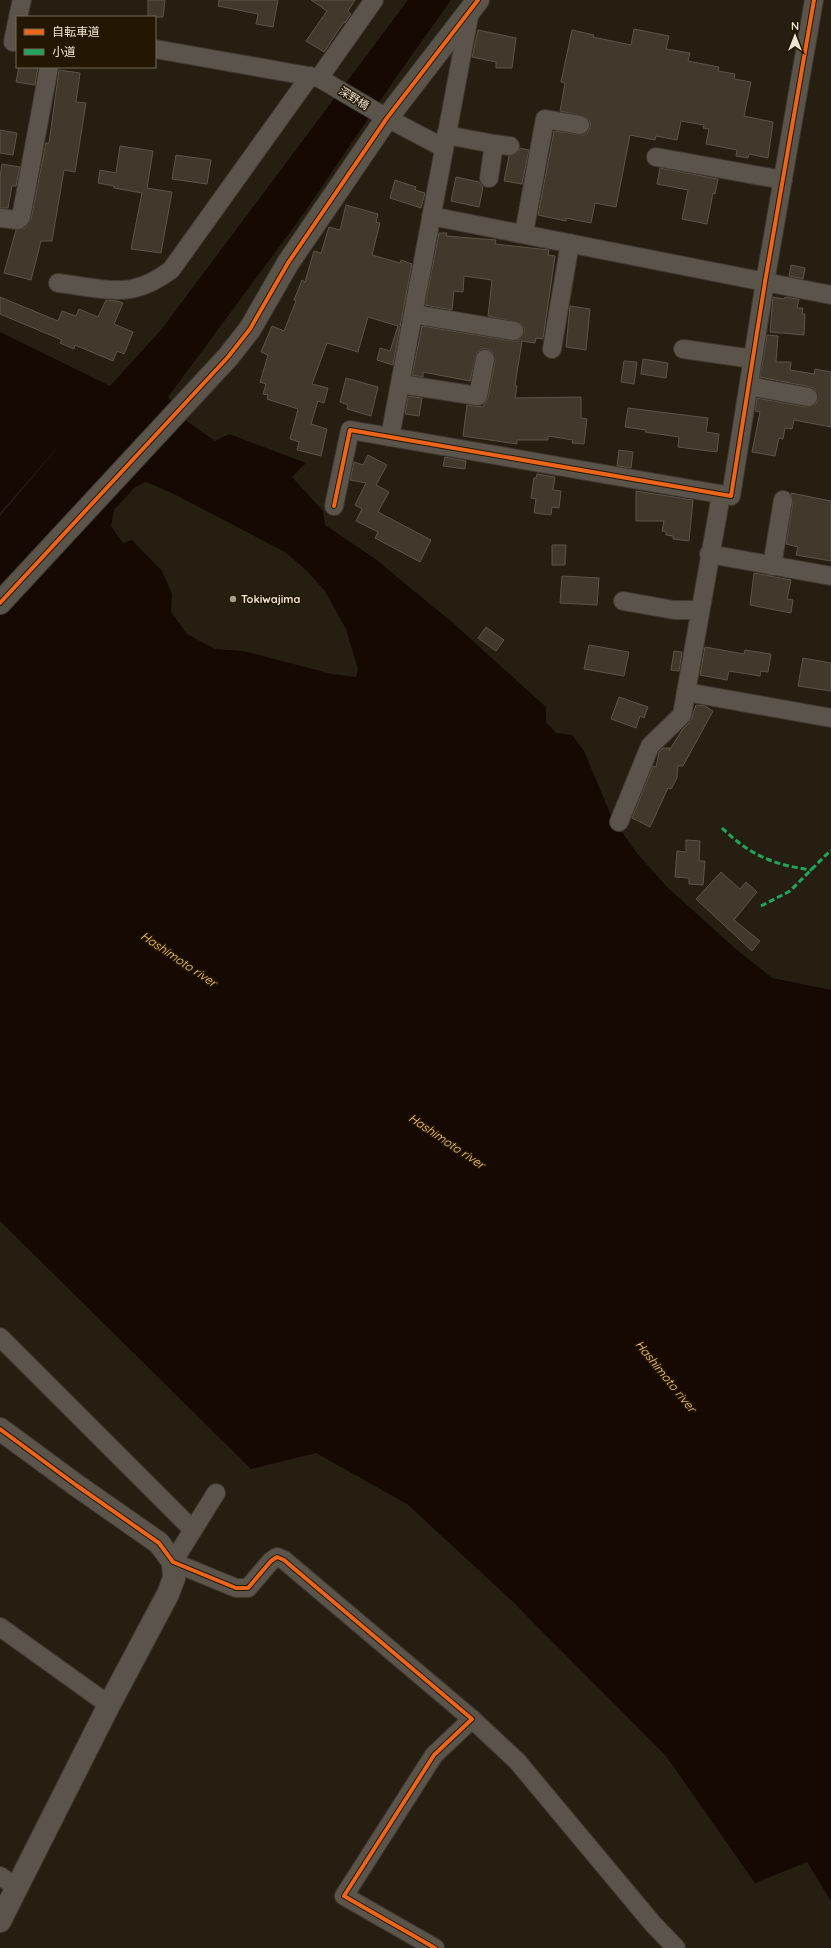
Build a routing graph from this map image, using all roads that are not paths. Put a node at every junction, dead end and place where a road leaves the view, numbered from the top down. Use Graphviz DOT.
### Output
graph roads {
  1 [pos="22,0"];
  2 [pos="374,0"];
  3 [pos="814,0"];
  4 [pos="474,6"];
  5 [pos="18,16"];
  6 [pos="16,25"];
  7 [pos="10,41"];
  8 [pos="156,49"];
  9 [pos="49,68"];
  10 [pos="320,79"];
  11 [pos="383,116"];
  12 [pos="580,125"];
  13 [pos="445,142"];
  14 [pos="656,158"];
  15 [pos="489,178"];
  16 [pos="783,180"];
  17 [pos="431,216"];
  18 [pos="0,218"];
  19 [pos="524,233"];
  20 [pos="570,242"];
  21 [pos="765,282"];
  22 [pos="58,283"];
  23 [pos="831,295"];
  24 [pos="413,314"];
  25 [pos="514,331"];
  26 [pos="552,349"];
  27 [pos="683,349"];
  28 [pos="485,359"];
  29 [pos="753,359"];
  30 [pos="400,384"];
  31 [pos="749,386"];
  32 [pos="808,397"];
  33 [pos="390,437"];
  34 [pos="721,494"];
  35 [pos="783,500"];
  36 [pos="334,506"];
  37 [pos="709,554"];
  38 [pos="772,566"];
  39 [pos="831,576"];
  40 [pos="623,601"];
  41 [pos="0,603"];
  42 [pos="700,610"];
  43 [pos="686,692"];
  44 [pos="831,718"];
  45 [pos="619,822"];
  46 [pos="0,1337"];
  47 [pos="0,1428"];
  48 [pos="216,1493"];
  49 [pos="192,1529"];
  50 [pos="173,1562"];
  51 [pos="0,1627"];
  52 [pos="109,1705"];
  53 [pos="472,1719"];
  54 [pos="0,1876"];
  55 [pos="18,1888"];
  56 [pos="0,1921"];
  57 [pos="435,1948"];
  58 [pos="676,1948"];
  1 -- 5 [label="street"];
  2 -- 10 [label="street"];
  3 -- 16 [label="street"];
  4 -- 11 [label="street"];
  4 -- 13 [label="street"];
  6 -- 7 [label="street"];
  8 -- 10 [label="street"];
  9 -- 18 [label="street"];
  10 -- 11 [label="street, 深野橋"];
  10 -- 22 [label="street"];
  11 -- 13 [label="street, 深野橋"];
  11 -- 41 [label="street"];
  12 -- 19 [label="street"];
  13 -- 15 [label="street, 深野橋"];
  13 -- 17 [label="street"];
  14 -- 16 [label="street"];
  16 -- 21 [label="street"];
  17 -- 19 [label="street"];
  17 -- 24 [label="street"];
  19 -- 20 [label="street"];
  20 -- 21 [label="street"];
  20 -- 26 [label="street"];
  21 -- 23 [label="street"];
  21 -- 29 [label="street"];
  24 -- 25 [label="street"];
  24 -- 30 [label="street"];
  27 -- 29 [label="street"];
  28 -- 30 [label="street"];
  29 -- 31 [label="street"];
  30 -- 33 [label="street"];
  31 -- 32 [label="street"];
  31 -- 34 [label="street"];
  33 -- 34 [label="street"];
  33 -- 36 [label="street"];
  34 -- 37 [label="street"];
  35 -- 38 [label="street"];
  37 -- 38 [label="street"];
  37 -- 42 [label="street"];
  38 -- 39 [label="street"];
  40 -- 42 [label="street"];
  42 -- 43 [label="street"];
  43 -- 44 [label="street"];
  43 -- 45 [label="street"];
  46 -- 49 [label="street"];
  47 -- 50 [label="street"];
  48 -- 49 [label="street"];
  49 -- 50 [label="street"];
  50 -- 52 [label="street"];
  50 -- 53 [label="street"];
  51 -- 52 [label="street"];
  52 -- 55 [label="street"];
  53 -- 57 [label="street"];
  53 -- 58 [label="street"];
  54 -- 55 [label="street"];
  55 -- 56 [label="street"];
}
